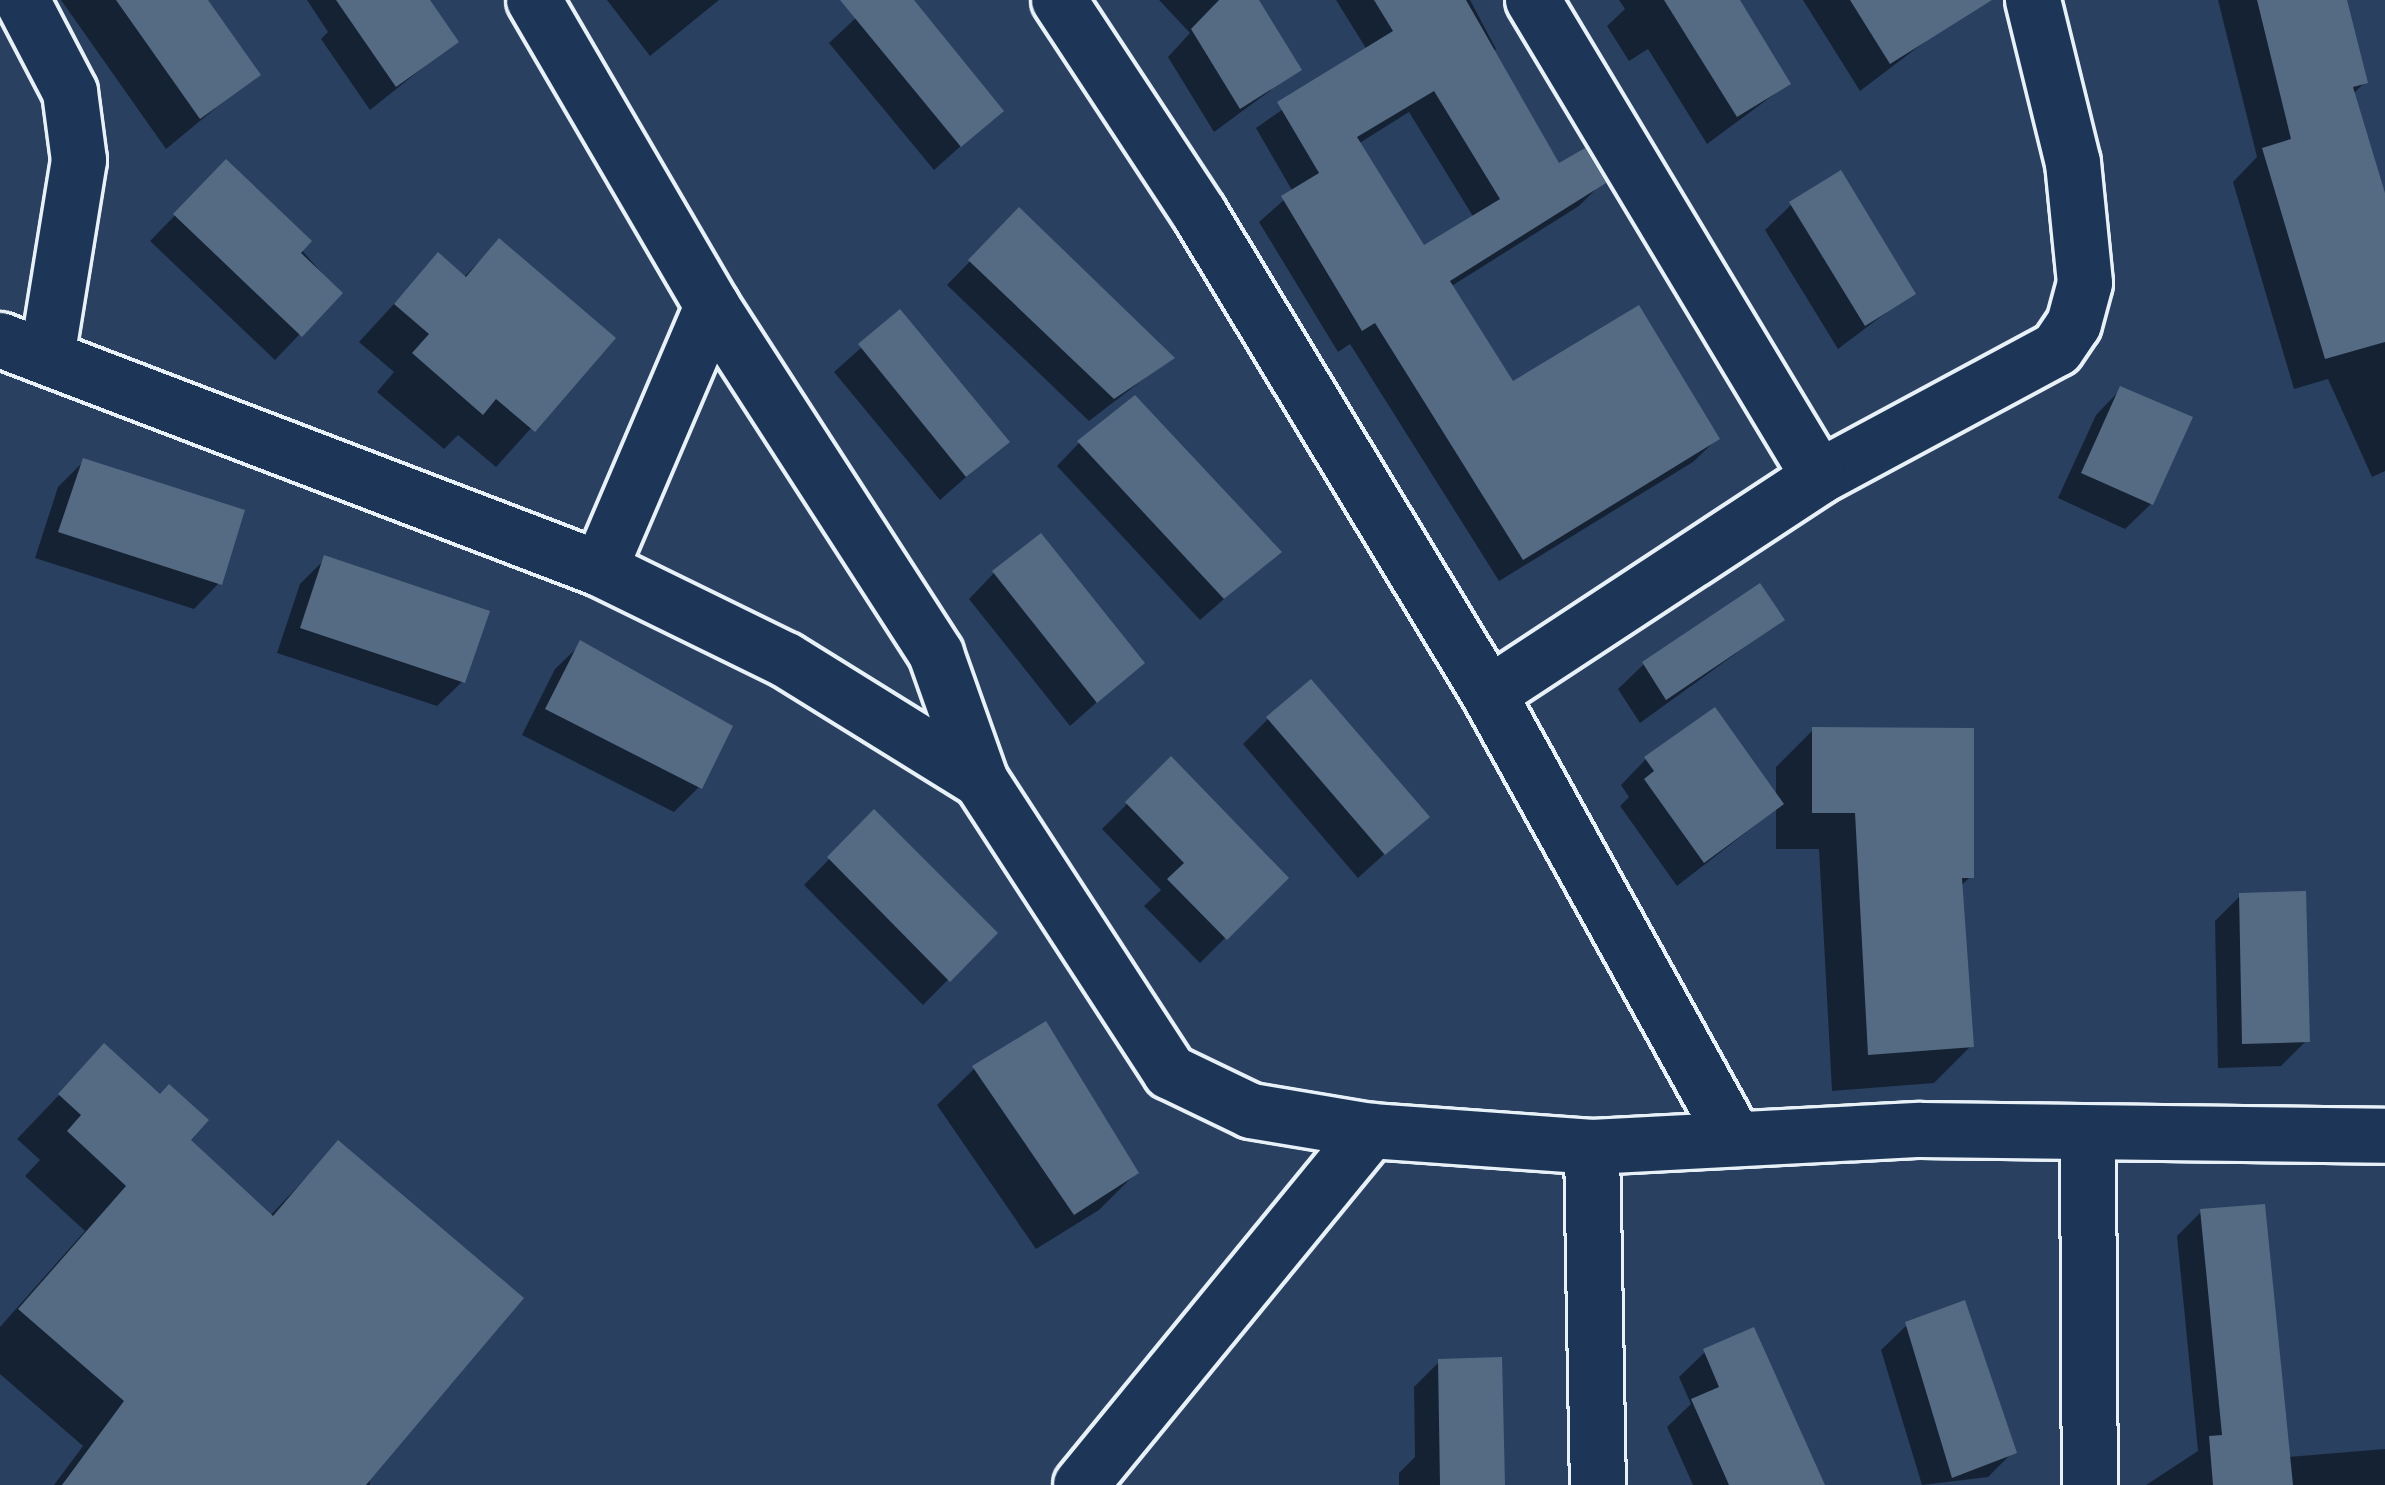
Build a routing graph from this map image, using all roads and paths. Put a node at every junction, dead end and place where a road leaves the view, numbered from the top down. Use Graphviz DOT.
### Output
graph roads {
  1 [pos="22,0"];
  2 [pos="534,0"];
  3 [pos="1059,0"];
  4 [pos="1533,0"];
  5 [pos="2032,0"];
  6 [pos="712,306"];
  7 [pos="24,349"];
  8 [pos="1819,477"];
  9 [pos="601,569"];
  10 [pos="1489,694"];
  11 [pos="981,781"];
  12 [pos="1371,1130"];
  13 [pos="2385,1136"];
  14 [pos="2087,1137"];
  15 [pos="1736,1139"];
  16 [pos="1592,1148"];
  17 [pos="1081,1485"];
  18 [pos="1598,1485"];
  19 [pos="2090,1485"];
  1 -- 7 [label="street"];
  2 -- 6 [label="street"];
  3 -- 10 [label="street"];
  4 -- 8 [label="street"];
  5 -- 8 [label="street"];
  6 -- 9 [label="street"];
  6 -- 11 [label="street"];
  7 -- 9 [label="street"];
  8 -- 10 [label="street"];
  9 -- 11 [label="street"];
  10 -- 15 [label="street"];
  11 -- 12 [label="street"];
  12 -- 16 [label="street"];
  12 -- 17 [label="street"];
  13 -- 14 [label="street"];
  14 -- 15 [label="street"];
  14 -- 19 [label="street"];
  15 -- 16 [label="street"];
  16 -- 18 [label="street"];
}
